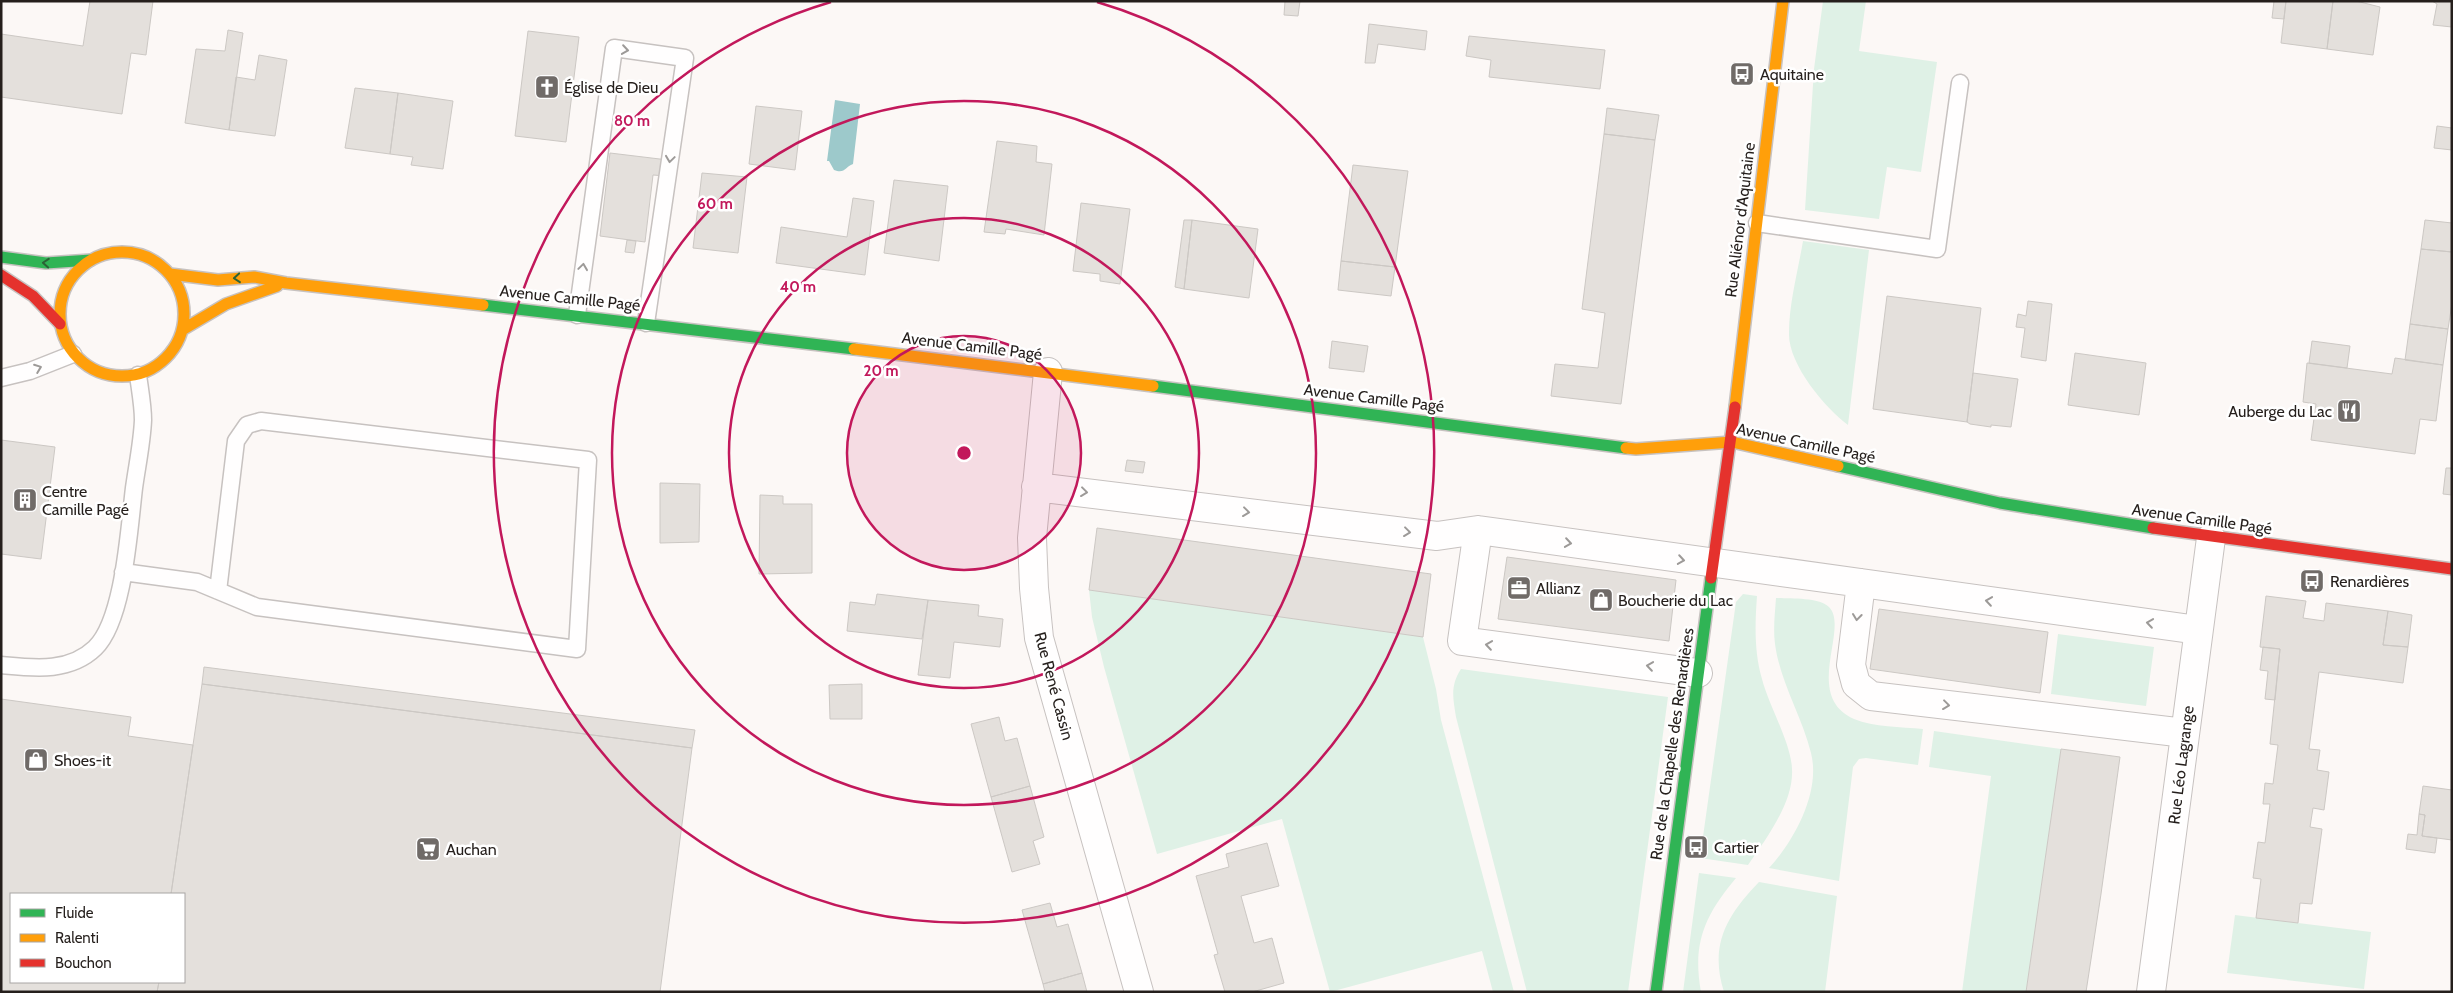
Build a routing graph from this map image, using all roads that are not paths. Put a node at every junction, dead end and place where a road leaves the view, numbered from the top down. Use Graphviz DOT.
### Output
graph roads {
  1 [pos="1783,1"];
  2 [pos="1960,83"];
  3 [pos="1756,223"];
  4 [pos="1,257"];
  5 [pos="91,260"];
  6 [pos="170,274"];
  7 [pos="1,275"];
  8 [pos="286,283"];
  9 [pos="577,315"];
  10 [pos="646,323"];
  11 [pos="60,324"];
  12 [pos="182,330"];
  13 [pos="73,354"];
  14 [pos="1048,372"];
  15 [pos="138,375"];
  16 [pos="1,378"];
  17 [pos="1732,442"];
  18 [pos="1036,487"];
  19 [pos="1478,530"];
  20 [pos="2210,538"];
  21 [pos="1713,564"];
  22 [pos="2452,569"];
  23 [pos="123,572"];
  24 [pos="1861,583"];
  25 [pos="218,592"];
  26 [pos="2198,630"];
  27 [pos="1,665"];
  28 [pos="1698,673"];
  29 [pos="2185,733"];
  30 [pos="1139,992"];
  31 [pos="1656,992"];
  32 [pos="2151,992"];
  1 -- 3 [label="main road, Rue Aliénor d'Aquitaine"];
  2 -- 3 [label="lane"];
  3 -- 17 [label="main road, Rue Aliénor d'Aquitaine"];
  5 -- 4 [label="main road, one-way"];
  5 -- 6 [label="main road"];
  5 -- 11 [label="main road"];
  8 -- 6 [label="main road, Avenue Camille Pagé, one-way"];
  6 -- 12 [label="main road"];
  7 -- 11 [label="main road"];
  8 -- 9 [label="main road, Avenue Camille Pagé"];
  8 -- 12 [label="main road, Avenue Camille Pagé"];
  9 -- 10 [label="main road, Avenue Camille Pagé"];
  9 -- 10 [label="lane, one-way"];
  10 -- 14 [label="main road, Avenue Camille Pagé"];
  11 -- 13 [label="main road"];
  12 -- 15 [label="main road"];
  13 -- 15 [label="main road"];
  16 -- 13 [label="lane, one-way"];
  14 -- 17 [label="main road, Avenue Camille Pagé"];
  14 -- 18 [label="street, Rue René Cassin"];
  15 -- 23 [label="lane"];
  17 -- 20 [label="main road, Avenue Camille Pagé"];
  17 -- 21 [label="main road, Rue de la Chapelle des Renardières"];
  18 -- 19 [label="street, one-way"];
  18 -- 30 [label="street, Rue René Cassin"];
  19 -- 21 [label="street, one-way"];
  28 -- 19 [label="street, one-way"];
  20 -- 22 [label="main road, Avenue Camille Pagé"];
  20 -- 26 [label="street, Rue Léo Lagrange"];
  21 -- 24 [label="street"];
  21 -- 28 [label="main road, Rue de la Chapelle des Renardières"];
  23 -- 25 [label="lane"];
  23 -- 27 [label="lane"];
  26 -- 24 [label="street, one-way"];
  24 -- 29 [label="street, one-way"];
  25 -- 25 [label="lane"];
  26 -- 29 [label="street, Rue Léo Lagrange"];
  28 -- 31 [label="main road, Rue de la Chapelle des Renardières"];
  29 -- 32 [label="street, Rue Léo Lagrange"];
}
